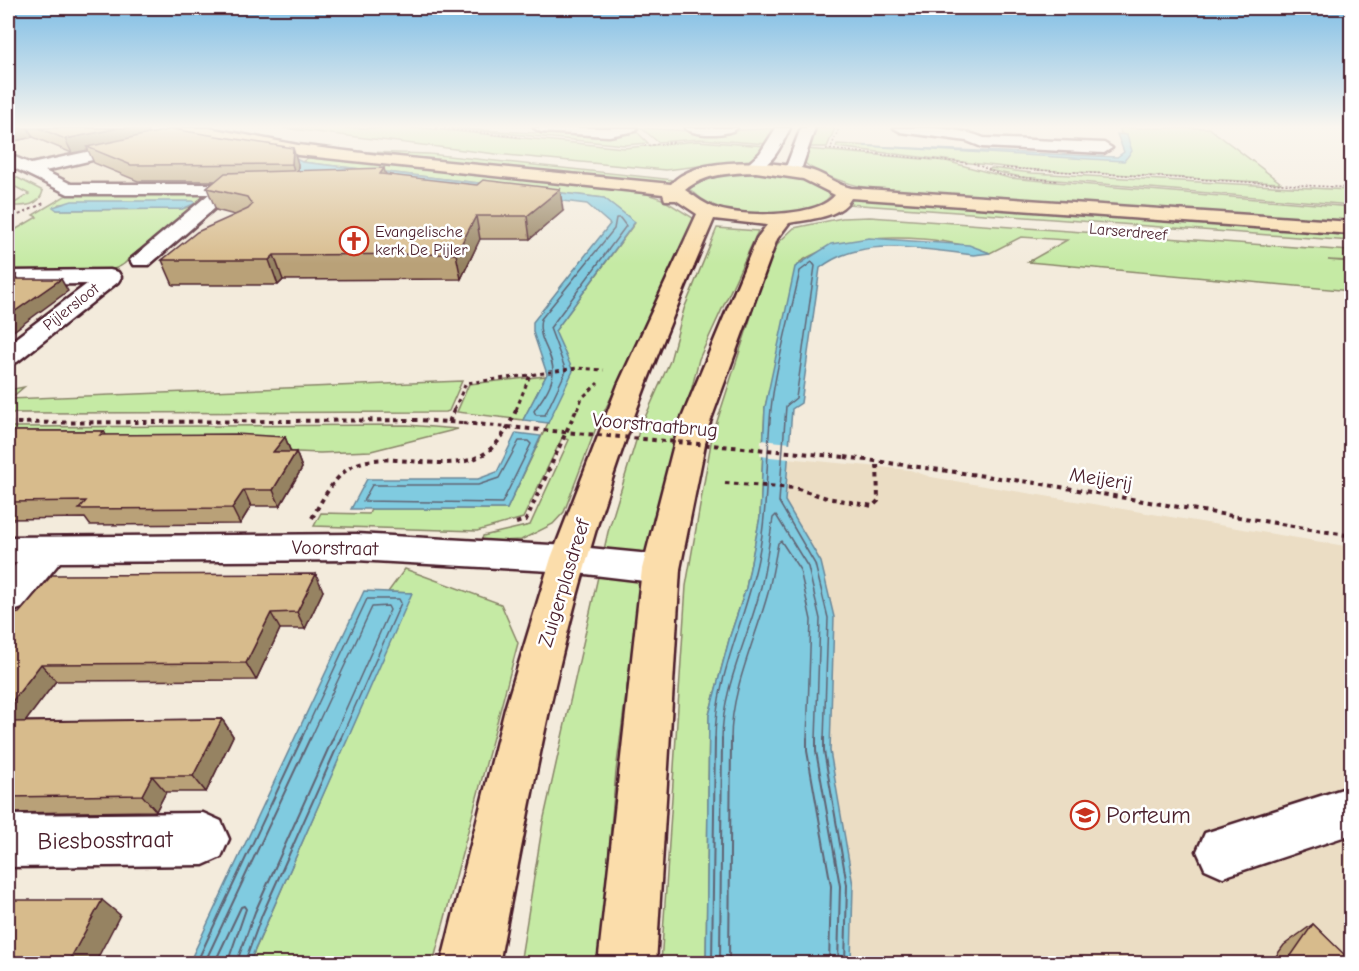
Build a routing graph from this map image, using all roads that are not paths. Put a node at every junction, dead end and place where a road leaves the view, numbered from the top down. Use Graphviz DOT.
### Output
graph roads {
  1 [pos="36,173"];
  2 [pos="504,173"];
  3 [pos="660,173"];
  4 [pos="698,173"];
  5 [pos="799,173"];
  6 [pos="817,173"];
  7 [pos="688,175"];
  8 [pos="843,190"];
  9 [pos="673,193"];
  10 [pos="843,211"];
  11 [pos="197,213"];
  12 [pos="904,213"];
  13 [pos="882,214"];
  14 [pos="705,217"];
  15 [pos="217,218"];
  16 [pos="780,222"];
  17 [pos="1352,228"];
  18 [pos="1090,229"];
  19 [pos="1316,245"];
  20 [pos="1352,247"];
  21 [pos="151,267"];
  22 [pos="8,278"];
  23 [pos="8,356"];
  24 [pos="8,550"];
  25 [pos="50,550"];
  26 [pos="569,559"];
  27 [pos="662,569"];
  28 [pos="8,598"];
  29 [pos="1352,810"];
  30 [pos="203,839"];
  31 [pos="8,841"];
  32 [pos="1223,851"];
  33 [pos="470,963"];
  34 [pos="627,963"];
  1 -- 11 [label="street"];
  2 -- 9 [label="main road"];
  3 -- 7 [label="main road"];
  4 -- 7 [label="main road"];
  5 -- 8 [label="main road"];
  6 -- 8 [label="main road"];
  7 -- 9 [label="main road"];
  8 -- 10 [label="main road"];
  8 -- 17 [label="main road, Larserdreef"];
  9 -- 14 [label="main road"];
  9 -- 16 [label="main road"];
  10 -- 12 [label="main road, Larserdreef"];
  10 -- 16 [label="main road, Larserdreef"];
  11 -- 15 [label="street"];
  11 -- 21 [label="street"];
  12 -- 13 [label="main road, Larserdreef"];
  12 -- 18 [label="main road, Larserdreef"];
  14 -- 16 [label="main road"];
  14 -- 26 [label="main road, Zuigerplasdreef"];
  16 -- 27 [label="main road"];
  19 -- 20 [label="main road"];
  22 -- 23 [label="street, Pijlersloot"];
  24 -- 25 [label="street, Voorstraat"];
  25 -- 26 [label="street, Voorstraat"];
  25 -- 28 [label="street"];
  26 -- 27 [label="street, Voorstraat"];
  26 -- 33 [label="main road, Zuigerplasdreef"];
  27 -- 34 [label="main road"];
  29 -- 32 [label="street"];
  30 -- 31 [label="street, Biesbosstraat"];
}
